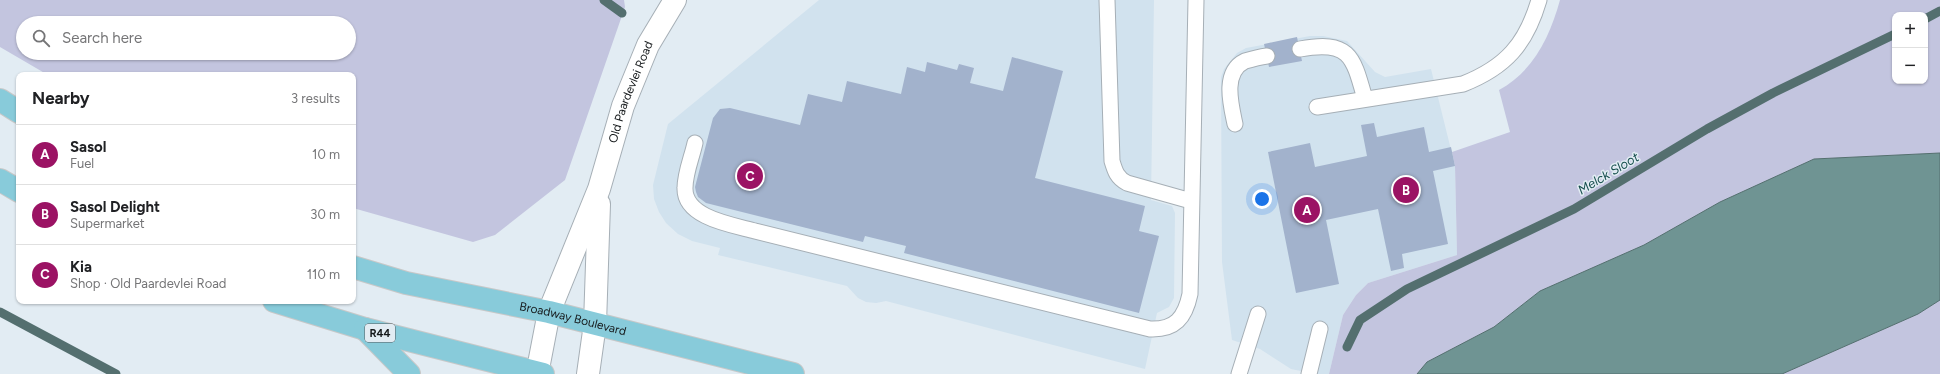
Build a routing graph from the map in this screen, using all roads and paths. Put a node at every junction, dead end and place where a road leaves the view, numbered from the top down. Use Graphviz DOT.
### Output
graph roads {
  1 [pos="675,0"];
  2 [pos="1107,0"];
  3 [pos="1196,0"];
  4 [pos="1539,0"];
  5 [pos="1300,49"];
  6 [pos="1267,56"];
  7 [pos="1365,99"];
  8 [pos="0,100"];
  9 [pos="1317,108"];
  10 [pos="16,110"];
  11 [pos="1235,124"];
  12 [pos="695,143"];
  13 [pos="0,180"];
  14 [pos="16,189"];
  15 [pos="599,189"];
  16 [pos="1191,201"];
  17 [pos="356,268"];
  18 [pos="284,304"];
  19 [pos="549,312"];
  20 [pos="1258,314"];
  21 [pos="595,324"];
  22 [pos="365,329"];
  23 [pos="1320,330"];
  24 [pos="539,373"];
  25 [pos="409,374"];
  26 [pos="588,374"];
  27 [pos="793,374"];
  28 [pos="1239,374"];
  29 [pos="1309,374"];
  1 -- 15 [label="street, Old Paardevlei Road"];
  2 -- 16 [label="lane"];
  3 -- 16 [label="lane"];
  4 -- 7 [label="lane"];
  5 -- 7 [label="lane"];
  6 -- 11 [label="lane"];
  7 -- 9 [label="lane"];
  8 -- 10 [label="main road"];
  12 -- 16 [label="lane"];
  13 -- 14 [label="main road"];
  15 -- 19 [label="street, Old Paardevlei Road"];
  15 -- 21 [label="street, Old Paardevlei Road"];
  17 -- 19 [label="main road, Broadway Boulevard"];
  18 -- 22 [label="main road, R44"];
  19 -- 21 [label="main road, Broadway Boulevard"];
  19 -- 24 [label="street, Old Paardevlei Road"];
  20 -- 28 [label="lane"];
  21 -- 26 [label="street, Old Paardevlei Road"];
  21 -- 27 [label="main road, Broadway Boulevard"];
  22 -- 24 [label="main road, R44"];
  22 -- 25 [label="main road"];
  23 -- 29 [label="lane"];
}
